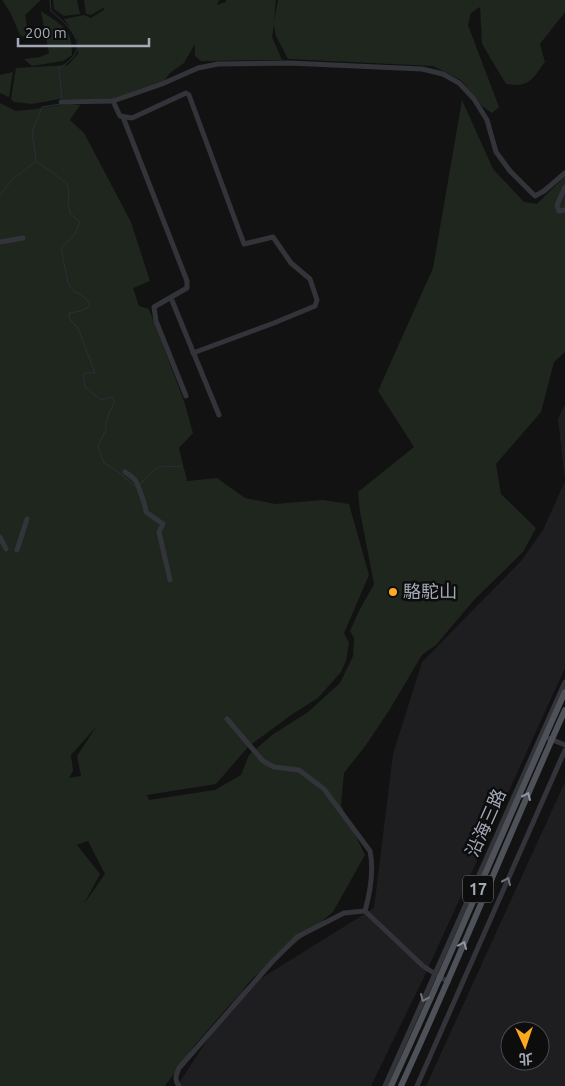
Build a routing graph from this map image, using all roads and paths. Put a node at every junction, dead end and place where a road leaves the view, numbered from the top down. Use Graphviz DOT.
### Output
graph roads {
  1 [pos="113,101"];
  2 [pos="63,102"];
  3 [pos="123,117"];
  4 [pos="565,173"];
  5 [pos="565,188"];
  6 [pos="565,210"];
  7 [pos="23,238"];
  8 [pos="0,242"];
  9 [pos="171,298"];
  10 [pos="193,352"];
  11 [pos="186,396"];
  12 [pos="219,415"];
  13 [pos="125,472"];
  14 [pos="27,519"];
  15 [pos="0,537"];
  16 [pos="6,549"];
  17 [pos="17,550"];
  18 [pos="170,580"];
  19 [pos="565,682"];
  20 [pos="565,692"];
  21 [pos="565,710"];
  22 [pos="227,719"];
  23 [pos="543,736"];
  24 [pos="552,740"];
  25 [pos="565,746"];
  26 [pos="565,750"];
  27 [pos="365,911"];
  28 [pos="438,977"];
  29 [pos="448,982"];
  30 [pos="178,1084"];
  31 [pos="385,1086"];
  32 [pos="391,1086"];
  33 [pos="401,1086"];
  34 [pos="417,1086"];
  1 -- 2 [label="street"];
  1 -- 3 [label="street"];
  1 -- 4 [label="street"];
  3 -- 9 [label="street"];
  3 -- 10 [label="street"];
  5 -- 6 [label="street"];
  7 -- 8 [label="street"];
  9 -- 10 [label="street"];
  9 -- 11 [label="street"];
  10 -- 12 [label="street"];
  13 -- 18 [label="street"];
  14 -- 17 [label="street"];
  15 -- 16 [label="street"];
  19 -- 23 [label="street, 沿海三路"];
  20 -- 23 [label="main road, 沿海三路 / 17"];
  21 -- 24 [label="main road, 沿海三路 / 17"];
  22 -- 27 [label="street"];
  23 -- 24 [label="street"];
  23 -- 28 [label="main road, 沿海三路 / 17"];
  24 -- 25 [label="street"];
  29 -- 24 [label="main road, 沿海三路 / 17, one-way"];
  34 -- 26 [label="street, one-way"];
  27 -- 28 [label="street"];
  27 -- 30 [label="street"];
  28 -- 29 [label="street"];
  28 -- 31 [label="street, 沿海三路, one-way"];
  28 -- 32 [label="main road, 沿海三路 / 17"];
  29 -- 33 [label="main road, 沿海三路 / 17"];
}
